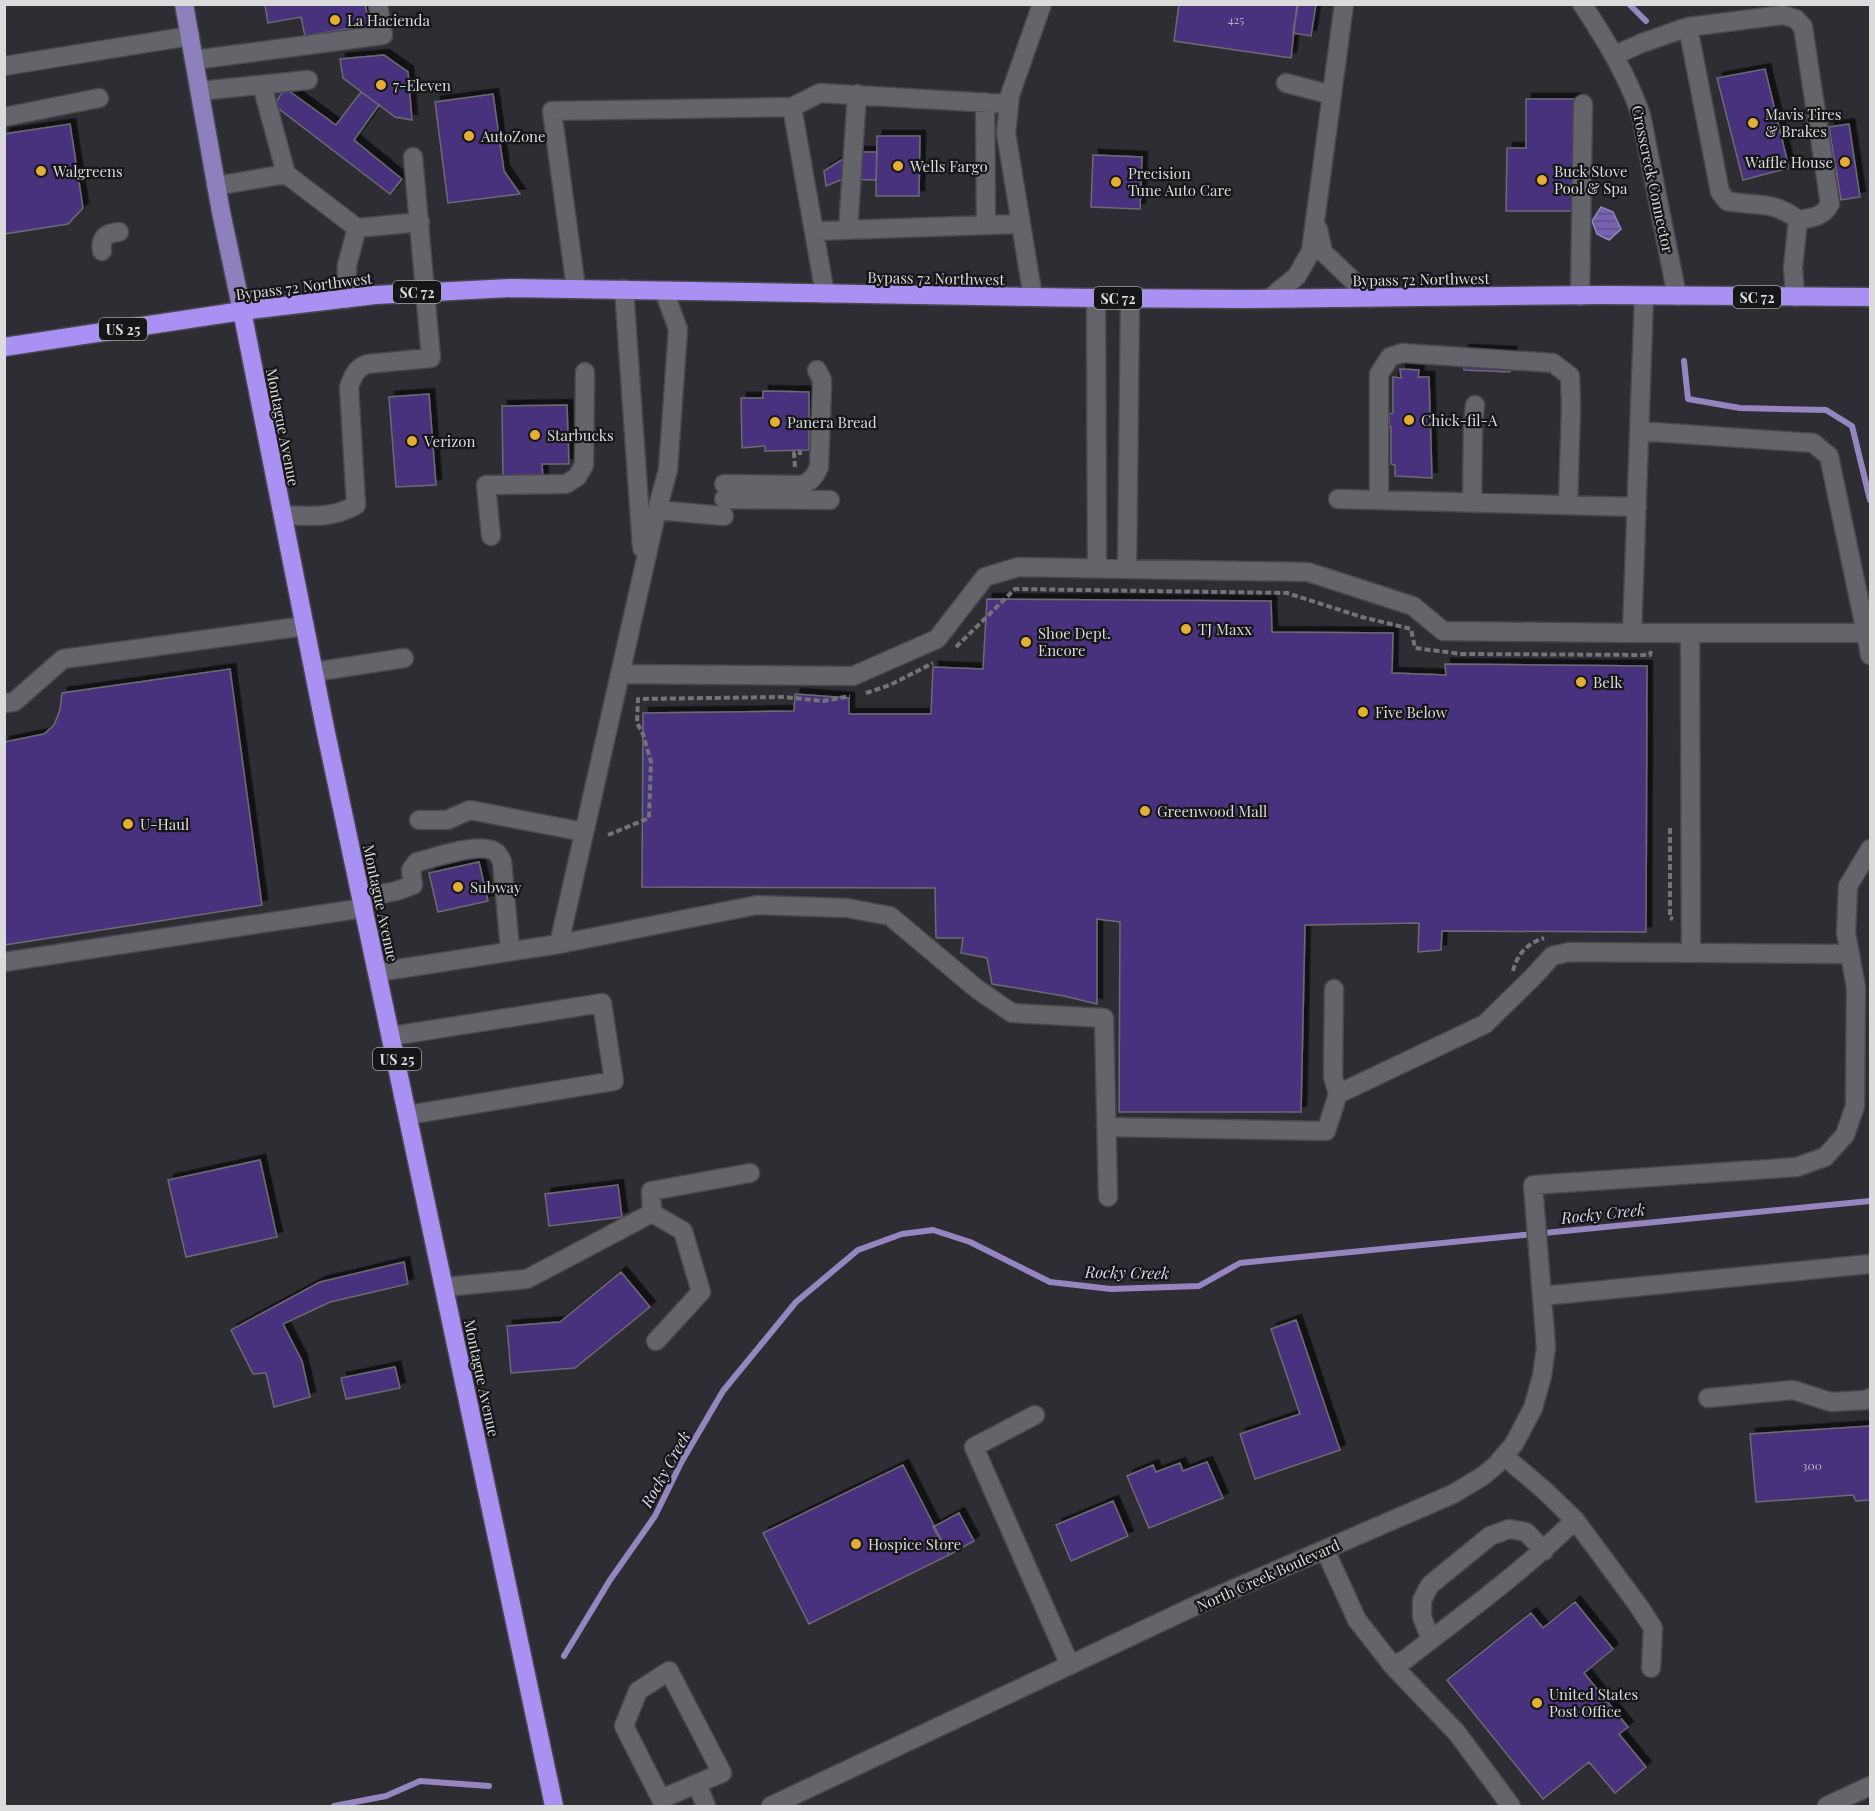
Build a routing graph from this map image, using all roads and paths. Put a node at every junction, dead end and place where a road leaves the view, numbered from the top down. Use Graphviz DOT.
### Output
graph roads {
  1 [pos="184,4"];
  2 [pos="378,4"];
  3 [pos="1042,4"];
  4 [pos="1344,4"];
  5 [pos="1582,4"];
  6 [pos="1688,27"];
  7 [pos="190,36"];
  8 [pos="1615,55"];
  9 [pos="194,60"];
  10 [pos="4,66"];
  11 [pos="308,81"];
  12 [pos="1286,83"];
  13 [pos="262,85"];
  14 [pos="200,91"];
  15 [pos="857,94"];
  16 [pos="1332,94"];
  17 [pos="99,98"];
  18 [pos="985,102"];
  19 [pos="1009,104"];
  20 [pos="1583,105"];
  21 [pos="792,107"];
  22 [pos="4,117"];
  23 [pos="413,157"];
  24 [pos="286,174"];
  25 [pos="216,186"];
  26 [pos="1316,215"];
  27 [pos="1798,220"];
  28 [pos="420,222"];
  29 [pos="1021,224"];
  30 [pos="986,225"];
  31 [pos="357,228"];
  32 [pos="848,230"];
  33 [pos="814,231"];
  34 [pos="119,232"];
  35 [pos="102,251"];
  36 [pos="576,288"];
  37 [pos="624,289"];
  38 [pos="664,291"];
  39 [pos="425,292"];
  40 [pos="825,294"];
  41 [pos="1580,296"];
  42 [pos="1644,296"];
  43 [pos="1677,296"];
  44 [pos="1033,297"];
  45 [pos="1795,297"];
  46 [pos="1870,297"];
  47 [pos="1096,298"];
  48 [pos="1130,298"];
  49 [pos="1371,298"];
  50 [pos="346,299"];
  51 [pos="1269,299"];
  52 [pos="242,311"];
  53 [pos="4,347"];
  54 [pos="817,370"];
  55 [pos="585,372"];
  56 [pos="1475,405"];
  57 [pos="1639,430"];
  58 [pos="1338,499"];
  59 [pos="724,500"];
  60 [pos="830,500"];
  61 [pos="1379,500"];
  62 [pos="1472,503"];
  63 [pos="1568,505"];
  64 [pos="1636,507"];
  65 [pos="657,510"];
  66 [pos="283,515"];
  67 [pos="491,536"];
  68 [pos="1097,568"];
  69 [pos="643,569"];
  70 [pos="1127,569"];
  71 [pos="305,627"];
  72 [pos="1632,633"];
  73 [pos="1690,633"];
  74 [pos="1866,633"];
  75 [pos="954,648"];
  76 [pos="1658,649"];
  77 [pos="1870,655"];
  78 [pos="404,658"];
  79 [pos="937,661"];
  80 [pos="314,672"];
  81 [pos="620,674"];
  82 [pos="4,703"];
  83 [pos="419,820"];
  84 [pos="1670,822"];
  85 [pos="584,832"];
  86 [pos="608,835"];
  87 [pos="1870,849"];
  88 [pos="363,903"];
  89 [pos="1673,925"];
  90 [pos="1554,936"];
  91 [pos="559,944"];
  92 [pos="510,950"];
  93 [pos="1691,953"];
  94 [pos="1850,954"];
  95 [pos="4,962"];
  96 [pos="378,972"];
  97 [pos="1511,981"];
  98 [pos="1334,989"];
  99 [pos="392,1036"];
  100 [pos="1338,1094"];
  101 [pos="408,1115"];
  102 [pos="1106,1127"];
  103 [pos="750,1173"];
  104 [pos="1108,1197"];
  105 [pos="652,1213"];
  106 [pos="1870,1264"];
  107 [pos="445,1287"];
  108 [pos="1542,1296"];
  109 [pos="656,1341"];
  110 [pos="1708,1398"];
  111 [pos="1870,1398"];
  112 [pos="1035,1414"];
  113 [pos="1503,1456"];
  114 [pos="1575,1520"];
  115 [pos="1325,1550"];
  116 [pos="1544,1551"];
  117 [pos="1431,1640"];
  118 [pos="1070,1665"];
  119 [pos="1393,1666"];
  120 [pos="1651,1668"];
  121 [pos="697,1784"];
  122 [pos="1870,1786"];
  123 [pos="779,1805"];
  124 [pos="554,1806"];
  125 [pos="706,1806"];
  126 [pos="1511,1806"];
  127 [pos="1827,1806"];
  1 -- 7 [label="main road, Montague Avenue"];
  2 -- 9 [label="street"];
  3 -- 19 [label="street"];
  4 -- 16 [label="street"];
  5 -- 8 [label="street, Crosscreek Connector"];
  6 -- 8 [label="street"];
  6 -- 27 [label="street"];
  6 -- 27 [label="street"];
  7 -- 9 [label="main road, Montague Avenue"];
  7 -- 10 [label="street"];
  8 -- 43 [label="street, Crosscreek Connector"];
  9 -- 14 [label="main road, Montague Avenue"];
  11 -- 13 [label="street"];
  12 -- 16 [label="street"];
  13 -- 14 [label="street"];
  13 -- 24 [label="street"];
  14 -- 25 [label="main road, Montague Avenue"];
  15 -- 18 [label="street"];
  15 -- 21 [label="street"];
  15 -- 32 [label="street"];
  16 -- 26 [label="street"];
  17 -- 22 [label="street"];
  18 -- 19 [label="street"];
  18 -- 30 [label="street"];
  19 -- 29 [label="street"];
  20 -- 41 [label="street"];
  21 -- 33 [label="street"];
  21 -- 36 [label="street"];
  23 -- 28 [label="street"];
  24 -- 25 [label="street"];
  24 -- 31 [label="street"];
  25 -- 52 [label="main road, Montague Avenue"];
  26 -- 49 [label="street"];
  26 -- 51 [label="street"];
  27 -- 45 [label="street"];
  28 -- 31 [label="street"];
  28 -- 39 [label="street"];
  29 -- 30 [label="street"];
  29 -- 44 [label="street"];
  30 -- 32 [label="street"];
  31 -- 50 [label="street"];
  32 -- 33 [label="street"];
  33 -- 40 [label="street"];
  34 -- 35 [label="street"];
  36 -- 37 [label="highway, Bypass 72 Northwest / SC 72"];
  36 -- 39 [label="highway, Bypass 72 Northwest / SC 72"];
  37 -- 38 [label="highway, Bypass 72 Northwest / SC 72"];
  37 -- 69 [label="street"];
  38 -- 40 [label="highway, Bypass 72 Northwest / SC 72"];
  38 -- 65 [label="street"];
  39 -- 50 [label="highway, Bypass 72 Northwest / SC 72"];
  39 -- 66 [label="street"];
  40 -- 44 [label="highway, Bypass 72 Northwest / SC 72"];
  41 -- 42 [label="highway, Bypass 72 Northwest / SC 72"];
  41 -- 49 [label="highway, Bypass 72 Northwest / SC 72"];
  42 -- 43 [label="highway, Bypass 72 Northwest / SC 72"];
  42 -- 57 [label="street"];
  43 -- 45 [label="highway, Bypass 72 Northwest / SC 72"];
  44 -- 47 [label="highway, Bypass 72 Northwest / SC 72"];
  45 -- 46 [label="highway, Bypass 72 Northwest / SC 72"];
  47 -- 48 [label="highway, Bypass 72 Northwest / SC 72"];
  47 -- 68 [label="street"];
  48 -- 51 [label="highway, Bypass 72 Northwest / SC 72"];
  48 -- 70 [label="street"];
  49 -- 51 [label="highway, Bypass 72 Northwest / SC 72"];
  50 -- 52 [label="highway, Bypass 72 Northwest / SC 72"];
  52 -- 53 [label="highway, Bypass 72 Northwest / US 25"];
  52 -- 66 [label="highway, Montague Avenue / US 25"];
  54 -- 59 [label="street"];
  55 -- 67 [label="street"];
  56 -- 62 [label="street"];
  57 -- 64 [label="street"];
  57 -- 74 [label="street"];
  58 -- 61 [label="street"];
  59 -- 60 [label="street"];
  59 -- 65 [label="street"];
  61 -- 62 [label="street"];
  61 -- 63 [label="street"];
  62 -- 63 [label="street"];
  63 -- 64 [label="street"];
  64 -- 72 [label="street"];
  65 -- 69 [label="street"];
  66 -- 71 [label="highway, Montague Avenue / US 25"];
  68 -- 70 [label="street"];
  68 -- 81 [label="street"];
  69 -- 81 [label="street"];
  70 -- 72 [label="street"];
  71 -- 80 [label="highway, Montague Avenue / US 25"];
  71 -- 82 [label="street"];
  72 -- 73 [label="street"];
  73 -- 74 [label="street"];
  73 -- 93 [label="street"];
  74 -- 77 [label="street"];
  75 -- 76 [label="path"];
  78 -- 80 [label="street"];
  79 -- 86 [label="path"];
  80 -- 88 [label="highway, Montague Avenue / US 25"];
  81 -- 85 [label="street"];
  83 -- 85 [label="street"];
  84 -- 89 [label="path"];
  85 -- 91 [label="street"];
  87 -- 94 [label="street"];
  88 -- 92 [label="street"];
  88 -- 95 [label="street"];
  88 -- 96 [label="highway, Montague Avenue / US 25"];
  90 -- 97 [label="path"];
  91 -- 92 [label="street"];
  91 -- 102 [label="street"];
  92 -- 96 [label="street"];
  93 -- 94 [label="street"];
  93 -- 100 [label="street"];
  94 -- 108 [label="street, North Creek Boulevard"];
  96 -- 99 [label="highway, Montague Avenue / US 25"];
  98 -- 100 [label="street"];
  99 -- 101 [label="highway, Montague Avenue / US 25"];
  99 -- 101 [label="street"];
  100 -- 102 [label="street"];
  101 -- 107 [label="highway, Montague Avenue / US 25"];
  102 -- 104 [label="street"];
  103 -- 105 [label="street"];
  105 -- 107 [label="street"];
  105 -- 109 [label="street"];
  106 -- 108 [label="street"];
  107 -- 124 [label="highway, Montague Avenue / US 25"];
  108 -- 113 [label="street, North Creek Boulevard"];
  110 -- 111 [label="street"];
  112 -- 118 [label="street"];
  113 -- 114 [label="street"];
  113 -- 115 [label="street, North Creek Boulevard"];
  114 -- 116 [label="street"];
  114 -- 120 [label="street"];
  115 -- 118 [label="street, North Creek Boulevard"];
  115 -- 119 [label="street"];
  116 -- 117 [label="street"];
  116 -- 117 [label="street"];
  117 -- 119 [label="street"];
  118 -- 123 [label="street, North Creek Boulevard"];
  119 -- 126 [label="street"];
  121 -- 121 [label="street"];
  121 -- 125 [label="street"];
  122 -- 127 [label="street"];
}
